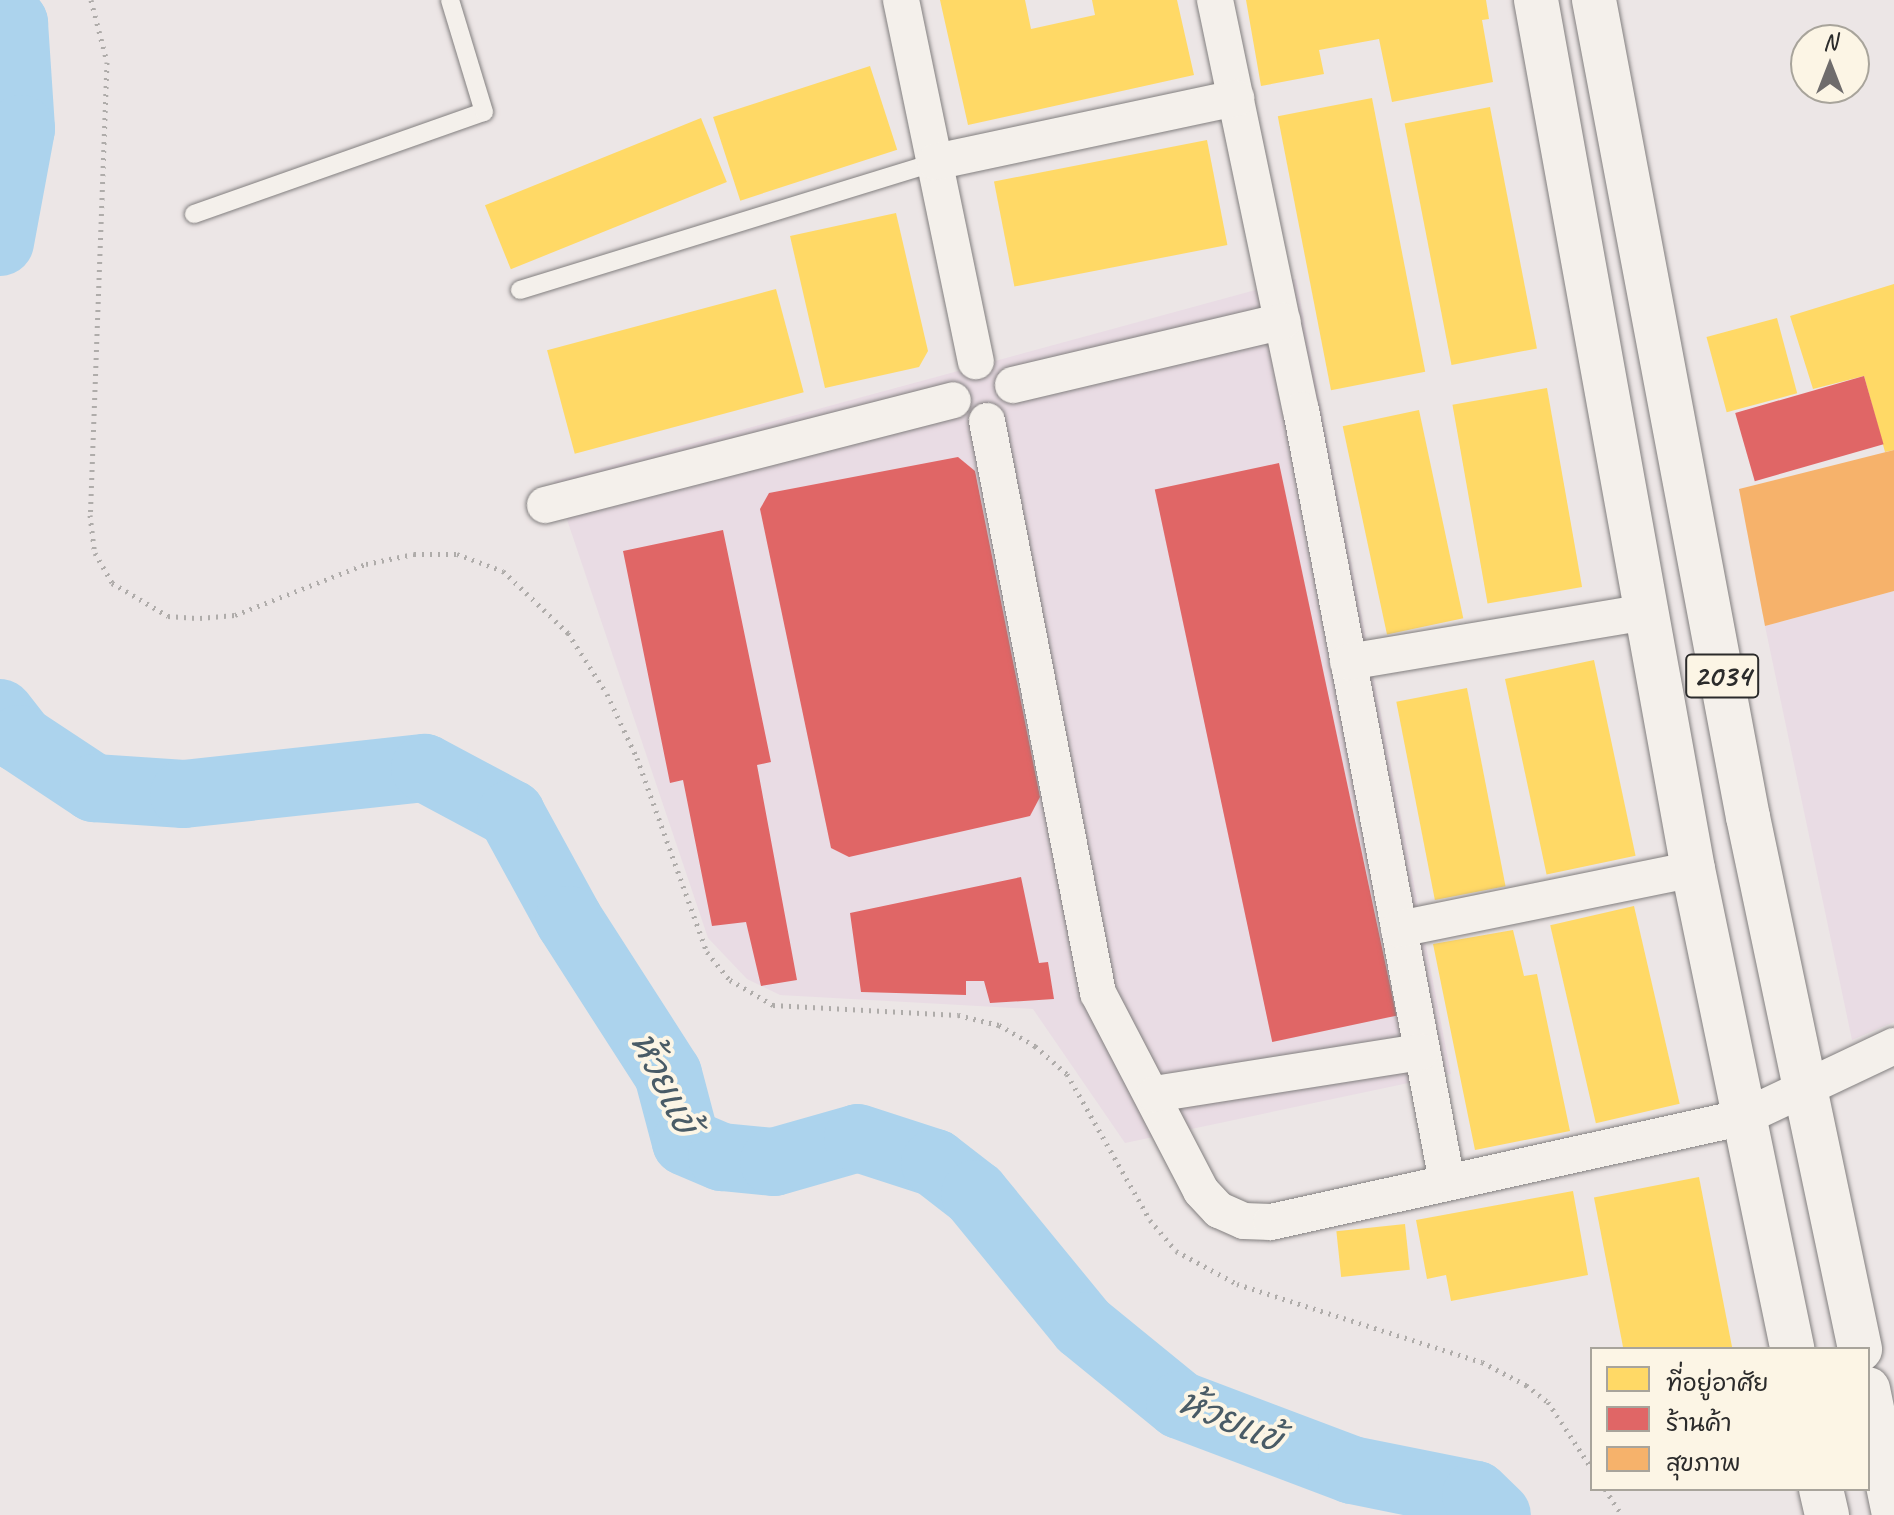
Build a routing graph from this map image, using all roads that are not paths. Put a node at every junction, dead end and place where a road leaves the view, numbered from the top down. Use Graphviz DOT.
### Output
graph roads {
  1 [pos="450,0"];
  2 [pos="901,0"];
  3 [pos="1215,0"];
  4 [pos="1536,0"];
  5 [pos="1594,0"];
  6 [pos="1236,98"];
  7 [pos="935,162"];
  8 [pos="194,214"];
  9 [pos="520,290"];
  10 [pos="1283,321"];
  11 [pos="976,361"];
  12 [pos="1013,385"];
  13 [pos="953,400"];
  14 [pos="987,421"];
  15 [pos="545,505"];
  16 [pos="1648,612"];
  17 [pos="1348,662"];
  18 [pos="1693,869"];
  19 [pos="1399,929"];
  20 [pos="1894,1046"];
  21 [pos="1421,1052"];
  22 [pos="1805,1086"];
  23 [pos="1155,1094"];
  24 [pos="1744,1117"];
  25 [pos="1447,1182"];
  26 [pos="1792,1347"];
  27 [pos="1860,1347"];
  28 [pos="1870,1396"];
  29 [pos="1888,1454"];
  30 [pos="1821,1491"];
  31 [pos="1894,1514"];
  32 [pos="1827,1515"];
  1 -- 8 [label="lane"];
  2 -- 7 [label="street"];
  3 -- 6 [label="street"];
  4 -- 16 [label="main road, 2034"];
  5 -- 22 [label="main road, 2034"];
  6 -- 7 [label="street"];
  6 -- 10 [label="street"];
  7 -- 9 [label="lane"];
  7 -- 11 [label="street"];
  10 -- 12 [label="street"];
  10 -- 17 [label="street"];
  11 -- 12 [label="street"];
  11 -- 13 [label="street"];
  12 -- 14 [label="street"];
  13 -- 14 [label="street"];
  13 -- 15 [label="street"];
  14 -- 23 [label="street"];
  16 -- 17 [label="street"];
  16 -- 18 [label="main road, 2034"];
  17 -- 19 [label="street"];
  18 -- 19 [label="street"];
  18 -- 24 [label="main road, 2034"];
  19 -- 21 [label="street"];
  20 -- 22 [label="street"];
  21 -- 23 [label="street"];
  21 -- 25 [label="street"];
  22 -- 24 [label="street"];
  22 -- 27 [label="main road, 2034"];
  23 -- 25 [label="street"];
  24 -- 25 [label="street"];
  24 -- 26 [label="main road, 2034"];
  28 -- 29 [label="main road"];
  29 -- 31 [label="main road"];
  30 -- 32 [label="main road"];
}
